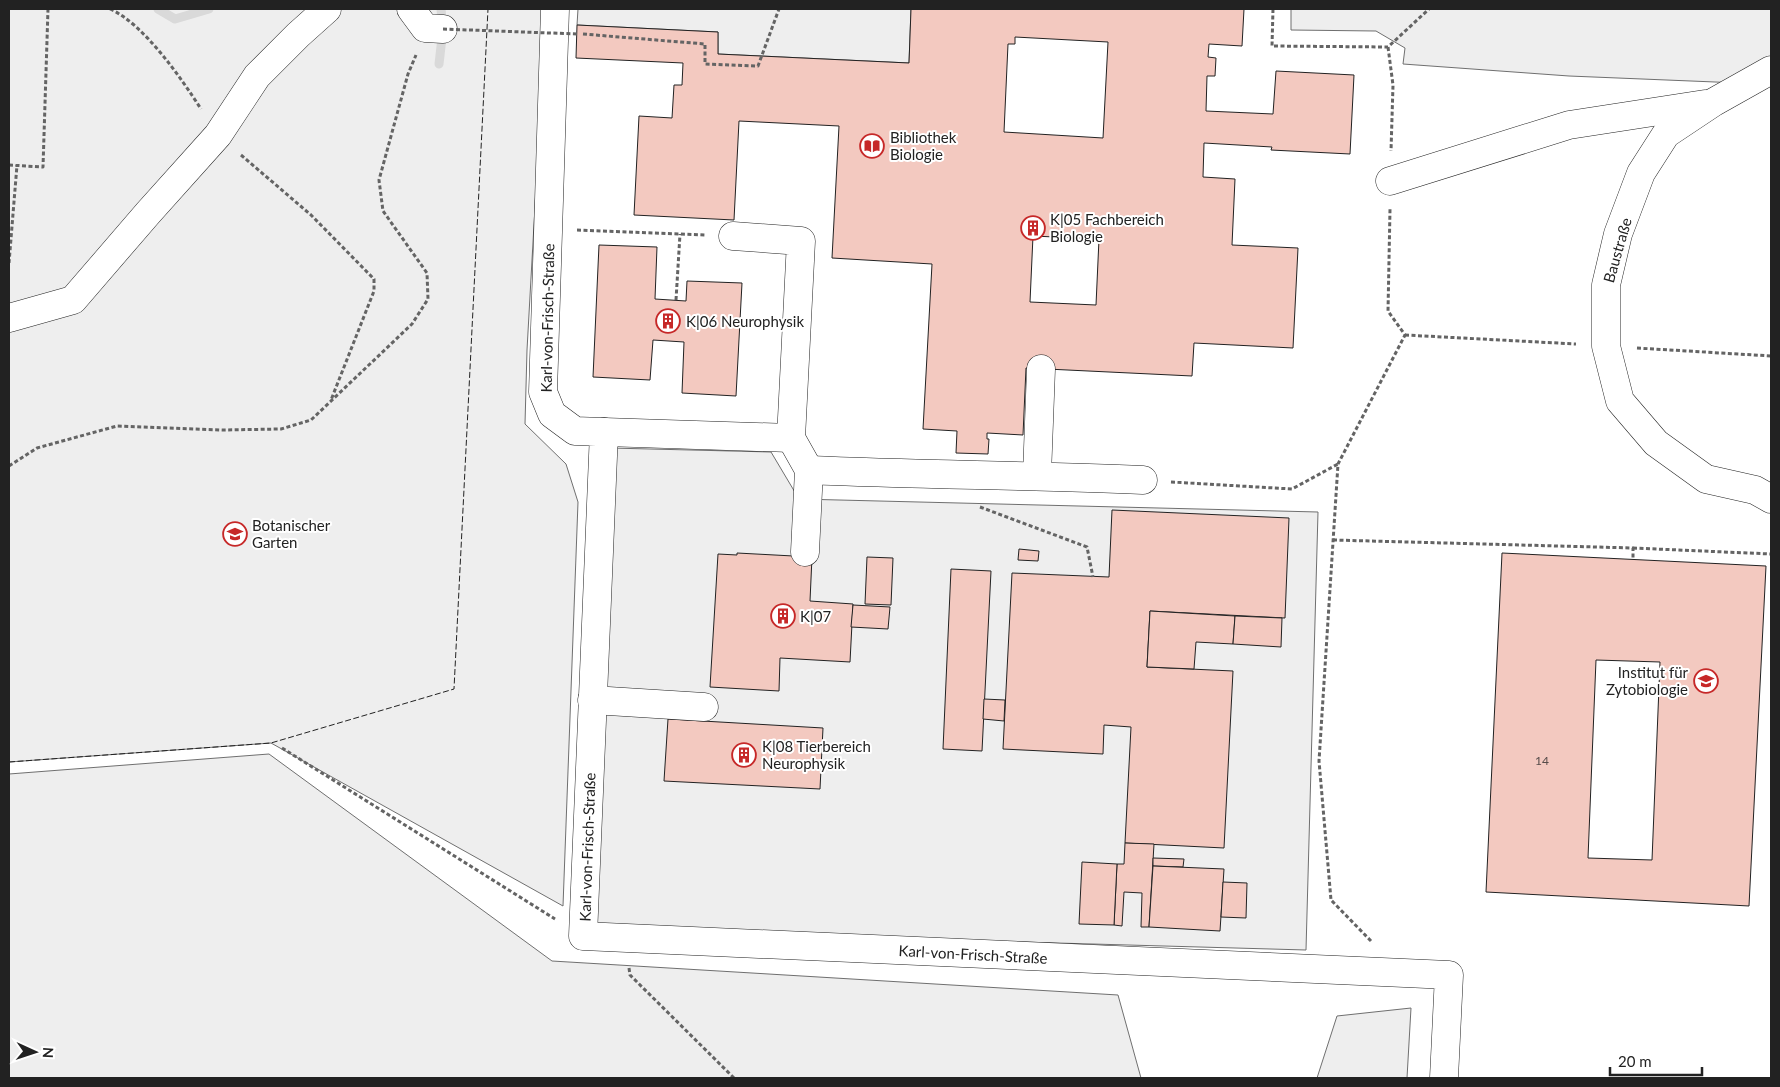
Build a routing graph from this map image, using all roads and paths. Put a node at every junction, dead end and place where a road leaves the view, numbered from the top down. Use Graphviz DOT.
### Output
graph roads {
  1 [pos="48,9"];
  2 [pos="110,9"];
  3 [pos="327,9"];
  4 [pos="555,9"];
  5 [pos="779,9"];
  6 [pos="1273,9"];
  7 [pos="1429,9"];
  8 [pos="427,22"];
  9 [pos="1388,47"];
  10 [pos="1771,70"];
  11 [pos="1714,102"];
  12 [pos="218,135"];
  13 [pos="9,165"];
  14 [pos="16,165"];
  15 [pos="1390,181"];
  16 [pos="548,229"];
  17 [pos="680,234"];
  18 [pos="734,236"];
  19 [pos="9,263"];
  20 [pos="676,300"];
  21 [pos="9,318"];
  22 [pos="1041,369"];
  23 [pos="330,403"];
  24 [pos="604,432"];
  25 [pos="791,438"];
  26 [pos="1338,464"];
  27 [pos="9,466"];
  28 [pos="809,470"];
  29 [pos="1037,476"];
  30 [pos="1143,480"];
  31 [pos="1771,499"];
  32 [pos="976,505"];
  33 [pos="1333,540"];
  34 [pos="1633,548"];
  35 [pos="805,552"];
  36 [pos="1771,554"];
  37 [pos="1633,560"];
  38 [pos="1093,576"];
  39 [pos="592,700"];
  40 [pos="704,707"];
  41 [pos="282,748"];
  42 [pos="583,936"];
  43 [pos="624,938"];
  44 [pos="1402,973"];
  45 [pos="734,1078"];
  46 [pos="1444,1078"];
  1 -- 14 [label="path"];
  2 -- 12 [label="path"];
  3 -- 12 [label="lane"];
  4 -- 16 [label="lane, Karl-von-Frisch-Straße"];
  5 -- 8 [label="path, bridge"];
  6 -- 9 [label="path"];
  7 -- 9 [label="path"];
  8 -- 23 [label="path"];
  9 -- 15 [label="path"];
  10 -- 11 [label="lane, Baustraße"];
  11 -- 15 [label="lane"];
  11 -- 31 [label="lane, Baustraße"];
  12 -- 21 [label="lane"];
  12 -- 23 [label="path"];
  13 -- 14 [label="path"];
  14 -- 19 [label="path"];
  15 -- 26 [label="path"];
  16 -- 17 [label="path"];
  16 -- 24 [label="lane, Karl-von-Frisch-Straße"];
  17 -- 18 [label="path"];
  17 -- 20 [label="path"];
  18 -- 25 [label="lane"];
  22 -- 29 [label="lane"];
  23 -- 27 [label="path"];
  24 -- 25 [label="lane"];
  24 -- 39 [label="lane, Karl-von-Frisch-Straße"];
  25 -- 28 [label="lane"];
  26 -- 30 [label="path"];
  26 -- 33 [label="path"];
  28 -- 29 [label="lane"];
  28 -- 35 [label="lane"];
  29 -- 30 [label="lane"];
  32 -- 38 [label="path"];
  33 -- 34 [label="path"];
  33 -- 44 [label="path"];
  34 -- 36 [label="path"];
  34 -- 37 [label="path"];
  39 -- 40 [label="lane"];
  39 -- 42 [label="lane, Karl-von-Frisch-Straße"];
  41 -- 42 [label="path"];
  42 -- 43 [label="lane, Karl-von-Frisch-Straße"];
  43 -- 44 [label="lane, Karl-von-Frisch-Straße"];
  43 -- 45 [label="path"];
  44 -- 46 [label="lane, Karl-von-Frisch-Straße"];
}
